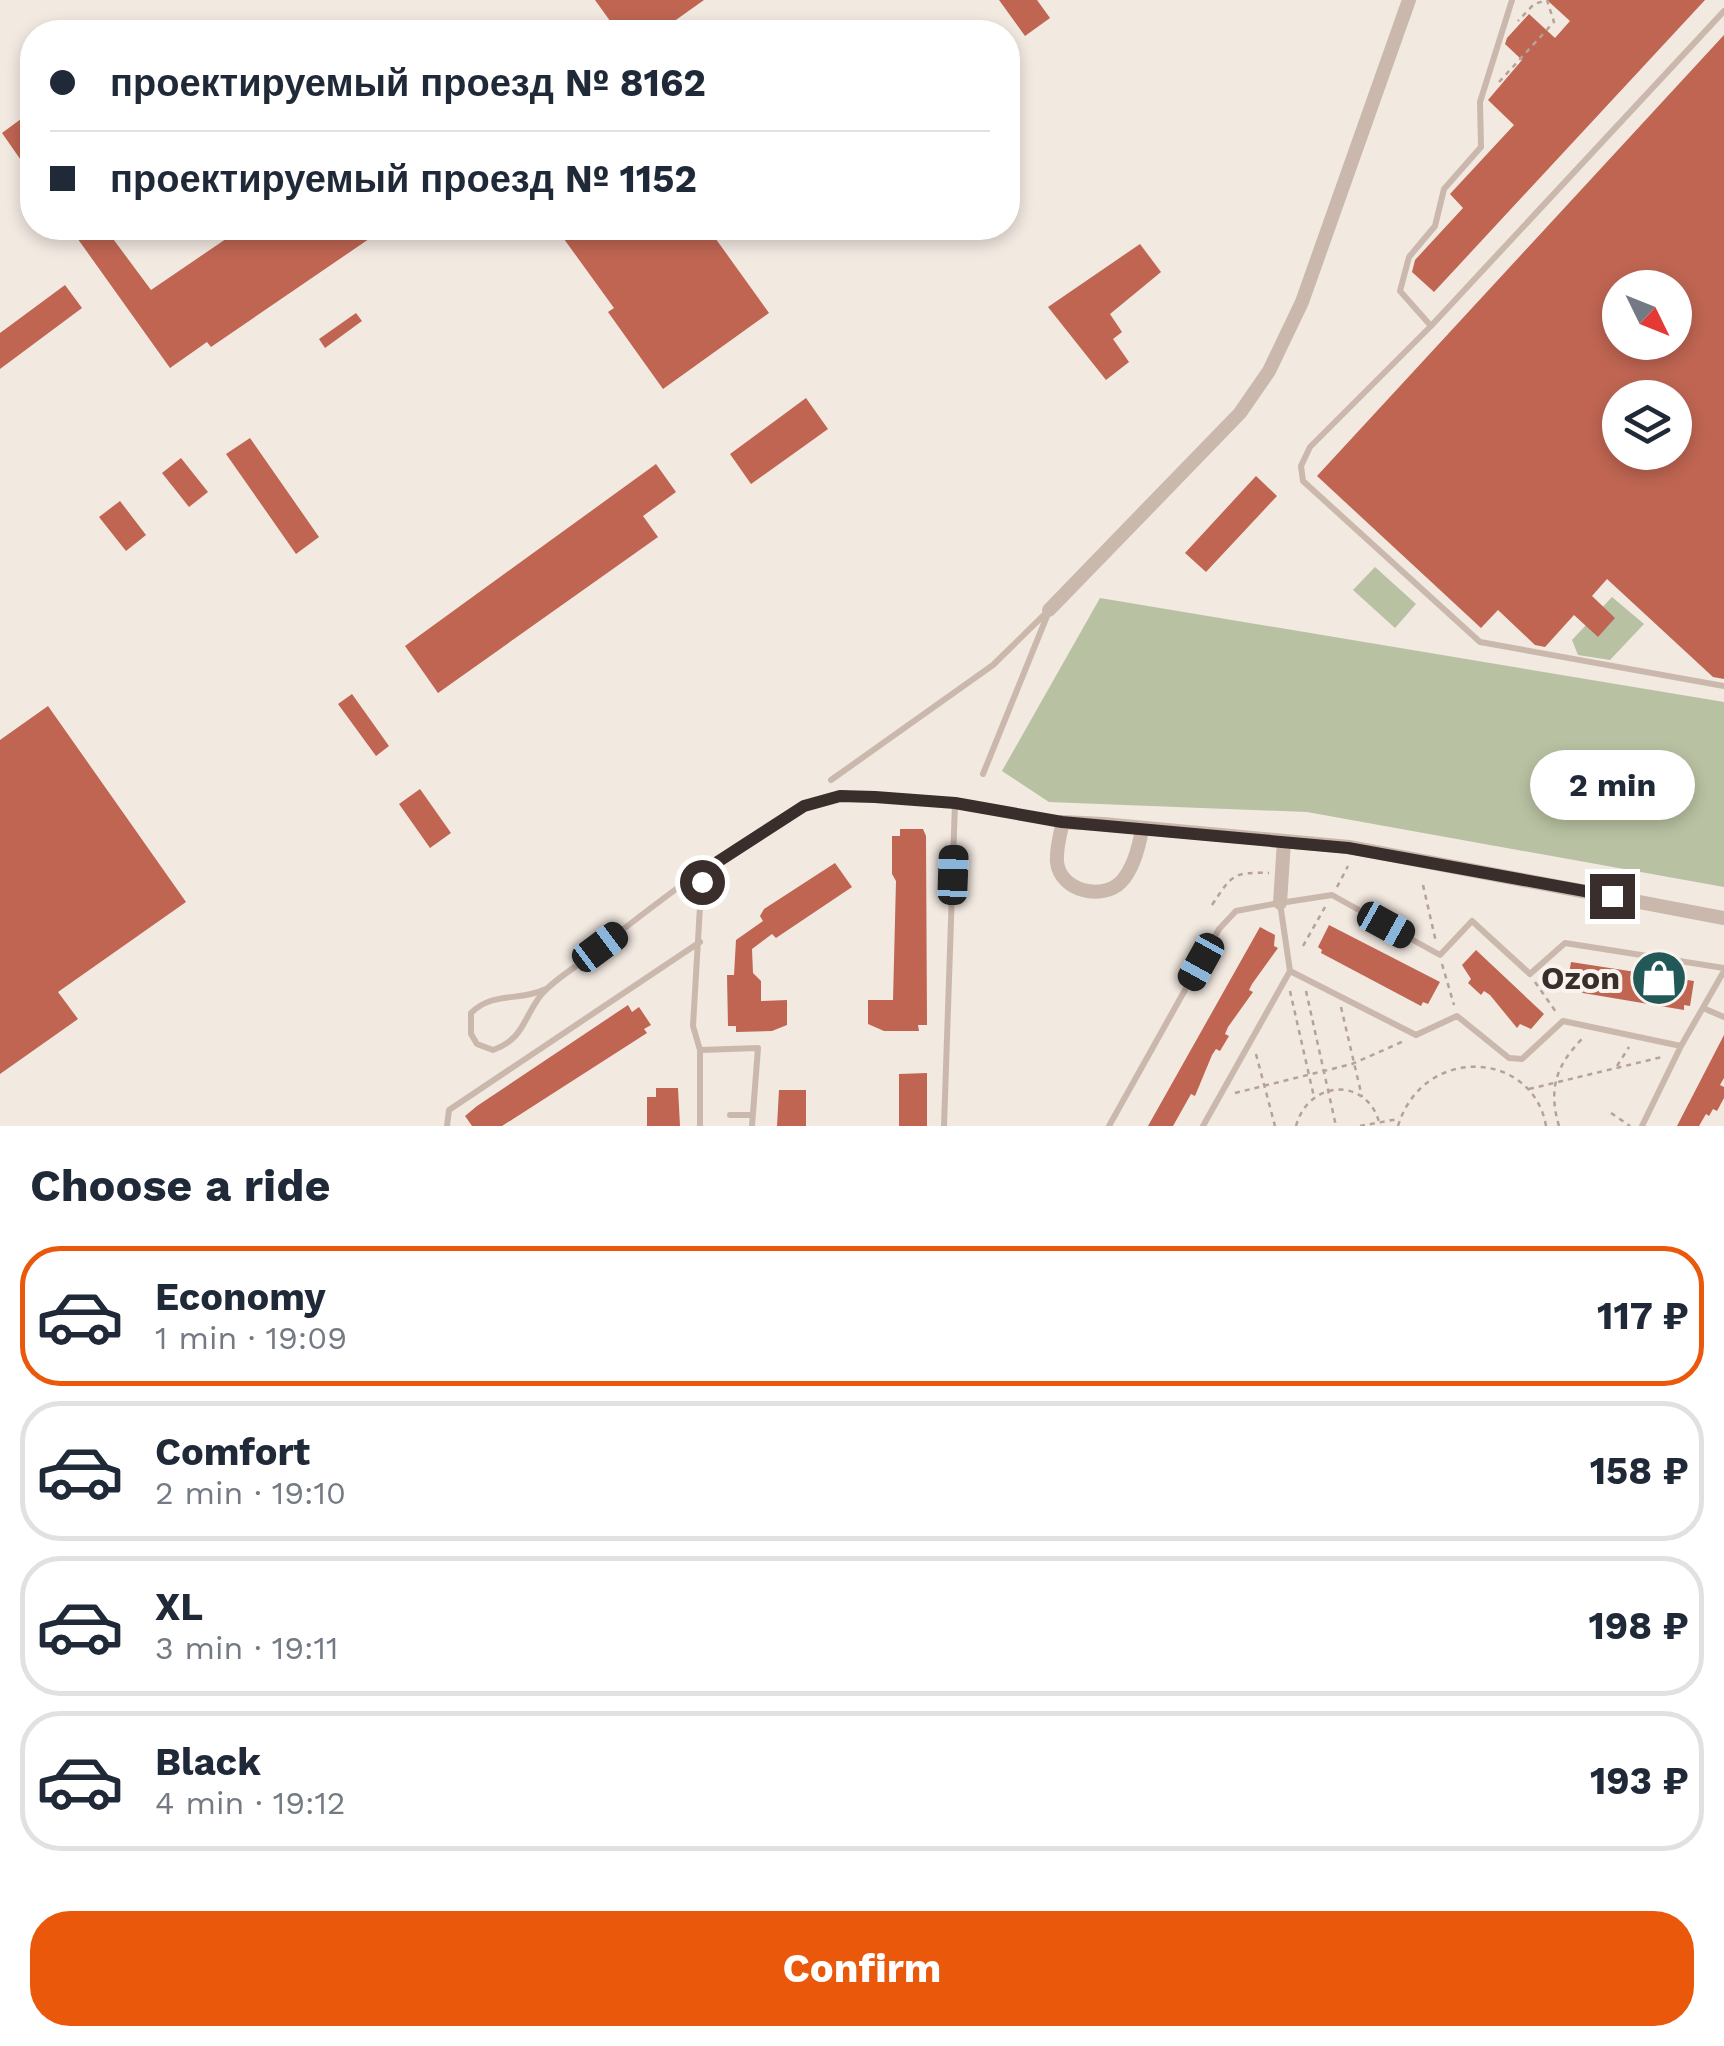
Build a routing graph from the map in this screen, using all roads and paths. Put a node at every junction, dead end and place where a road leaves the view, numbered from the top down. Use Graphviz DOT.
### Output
graph roads {
  1 [pos="1409,0"];
  2 [pos="1512,0"];
  3 [pos="1724,11"];
  4 [pos="1497,44"];
  5 [pos="1480,102"];
  6 [pos="1431,326"];
  7 [pos="1050,610"];
  8 [pos="1724,686"];
  9 [pos="983,774"];
  10 [pos="831,780"];
  11 [pos="955,803"];
  12 [pos="1062,822"];
  13 [pos="1142,829"];
  14 [pos="1284,841"];
  15 [pos="702,872"];
  16 [pos="1280,876"];
  17 [pos="1423,886"];
  18 [pos="1280,903"];
  19 [pos="1212,905"];
  20 [pos="1724,918"];
  21 [pos="700,942"];
  22 [pos="1440,955"];
  23 [pos="1724,970"];
  24 [pos="1528,973"];
  25 [pos="1289,974"];
  26 [pos="1304,978"];
  27 [pos="546,989"];
  28 [pos="1339,996"];
  29 [pos="1703,1008"];
  30 [pos="1457,1016"];
  31 [pos="1724,1017"];
  32 [pos="1563,1022"];
  33 [pos="1591,1028"];
  34 [pos="1416,1035"];
  35 [pos="1632,1036"];
  36 [pos="1252,1038"];
  37 [pos="1680,1049"];
  38 [pos="700,1050"];
  39 [pos="1352,1064"];
  40 [pos="1616,1068"];
  41 [pos="1324,1071"];
  42 [pos="1309,1074"];
  43 [pos="1554,1082"];
  44 [pos="1264,1086"];
  45 [pos="1328,1090"];
  46 [pos="1528,1090"];
  47 [pos="1219,1097"];
  48 [pos="1314,1097"];
  49 [pos="1363,1098"];
  50 [pos="1564,1108"];
  51 [pos="1554,1110"];
  52 [pos="1611,1113"];
  53 [pos="730,1115"];
  54 [pos="752,1116"];
  55 [pos="1400,1119"];
  56 [pos="1380,1124"];
  57 [pos="447,1126"];
  58 [pos="700,1126"];
  59 [pos="752,1126"];
  60 [pos="944,1126"];
  61 [pos="1109,1126"];
  62 [pos="1203,1126"];
  63 [pos="1275,1126"];
  64 [pos="1296,1126"];
  65 [pos="1336,1126"];
  66 [pos="1360,1126"];
  67 [pos="1398,1126"];
  68 [pos="1546,1126"];
  69 [pos="1559,1126"];
  70 [pos="1630,1126"];
  71 [pos="1642,1126"];
  1 -- 7 [label="street"];
  2 -- 4 [label="lane"];
  3 -- 6 [label="lane"];
  4 -- 5 [label="lane"];
  4 -- 5 [label="path"];
  5 -- 6 [label="lane"];
  6 -- 8 [label="lane"];
  7 -- 9 [label="lane"];
  7 -- 10 [label="lane"];
  11 -- 12 [label="lane"];
  11 -- 15 [label="lane"];
  11 -- 60 [label="lane"];
  12 -- 13 [label="street"];
  12 -- 13 [label="street"];
  13 -- 14 [label="street"];
  14 -- 16 [label="street"];
  14 -- 20 [label="street"];
  15 -- 21 [label="lane"];
  15 -- 27 [label="lane"];
  16 -- 18 [label="street"];
  16 -- 19 [label="path"];
  17 -- 22 [label="path"];
  18 -- 22 [label="lane"];
  18 -- 25 [label="lane"];
  18 -- 61 [label="lane"];
  21 -- 38 [label="lane"];
  21 -- 57 [label="lane"];
  22 -- 24 [label="lane"];
  22 -- 30 [label="path"];
  23 -- 24 [label="lane"];
  23 -- 29 [label="lane"];
  24 -- 32 [label="path"];
  25 -- 26 [label="lane"];
  25 -- 36 [label="lane"];
  25 -- 42 [label="path"];
  26 -- 28 [label="lane"];
  26 -- 41 [label="path"];
  27 -- 27 [label="lane"];
  28 -- 34 [label="lane"];
  28 -- 39 [label="path"];
  29 -- 31 [label="lane"];
  29 -- 37 [label="lane"];
  30 -- 32 [label="lane"];
  30 -- 34 [label="lane"];
  32 -- 33 [label="lane"];
  33 -- 35 [label="lane"];
  33 -- 43 [label="path"];
  34 -- 39 [label="path"];
  35 -- 37 [label="lane"];
  35 -- 40 [label="path"];
  36 -- 44 [label="path"];
  36 -- 47 [label="lane"];
  37 -- 40 [label="path"];
  37 -- 71 [label="lane"];
  38 -- 54 [label="lane"];
  38 -- 58 [label="lane"];
  39 -- 41 [label="path"];
  39 -- 49 [label="path"];
  40 -- 43 [label="path"];
  41 -- 42 [label="path"];
  41 -- 45 [label="path"];
  42 -- 44 [label="path"];
  42 -- 48 [label="path"];
  43 -- 46 [label="path"];
  43 -- 51 [label="path"];
  44 -- 47 [label="path"];
  44 -- 63 [label="path"];
  45 -- 48 [label="path"];
  45 -- 49 [label="path"];
  45 -- 65 [label="path"];
  46 -- 55 [label="path"];
  46 -- 68 [label="path"];
  47 -- 62 [label="lane"];
  48 -- 64 [label="path"];
  49 -- 56 [label="path"];
  50 -- 51 [label="path"];
  51 -- 69 [label="path"];
  52 -- 70 [label="path"];
  53 -- 54 [label="lane"];
  54 -- 59 [label="lane"];
  55 -- 56 [label="path"];
  55 -- 67 [label="path"];
  56 -- 66 [label="path"];
}
